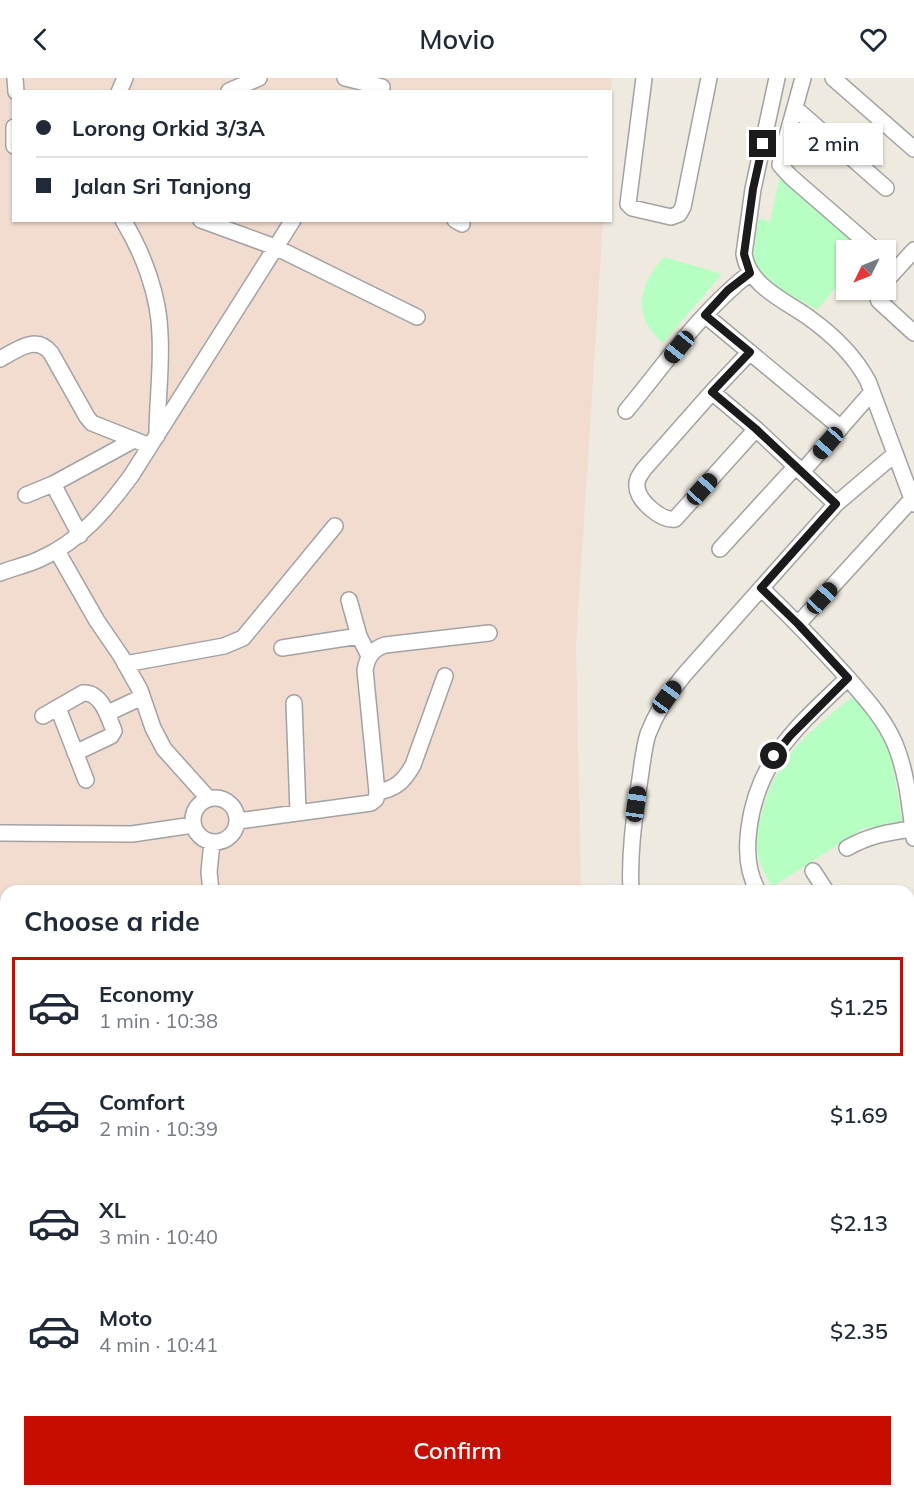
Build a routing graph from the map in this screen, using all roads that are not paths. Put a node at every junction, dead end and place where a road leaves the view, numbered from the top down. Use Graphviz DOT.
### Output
graph roads {
  1 [pos="259,78"];
  2 [pos="345,78"];
  3 [pos="644,78"];
  4 [pos="709,78"];
  5 [pos="777,78"];
  6 [pos="804,78"];
  7 [pos="833,78"];
  8 [pos="382,85"];
  9 [pos="232,90"];
  10 [pos="795,108"];
  11 [pos="914,149"];
  12 [pos="886,189"];
  13 [pos="124,222"];
  14 [pos="206,222"];
  15 [pos="292,222"];
  16 [pos="863,240"];
  17 [pos="275,248"];
  18 [pos="750,273"];
  19 [pos="879,300"];
  20 [pos="705,315"];
  21 [pos="417,317"];
  22 [pos="914,333"];
  23 [pos="750,352"];
  24 [pos="0,359"];
  25 [pos="712,392"];
  26 [pos="872,392"];
  27 [pos="626,411"];
  28 [pos="841,428"];
  29 [pos="756,429"];
  30 [pos="134,440"];
  31 [pos="153,441"];
  32 [pos="895,454"];
  33 [pos="799,469"];
  34 [pos="53,484"];
  35 [pos="26,495"];
  36 [pos="913,502"];
  37 [pos="836,504"];
  38 [pos="335,526"];
  39 [pos="80,535"];
  40 [pos="720,549"];
  41 [pos="57,551"];
  42 [pos="0,573"];
  43 [pos="761,588"];
  44 [pos="349,600"];
  45 [pos="798,624"];
  46 [pos="489,633"];
  47 [pos="359,636"];
  48 [pos="282,648"];
  49 [pos="369,656"];
  50 [pos="125,664"];
  51 [pos="445,676"];
  52 [pos="848,678"];
  53 [pos="142,697"];
  54 [pos="294,703"];
  55 [pos="58,708"];
  56 [pos="108,713"];
  57 [pos="44,716"];
  58 [pos="75,753"];
  59 [pos="86,780"];
  60 [pos="377,792"];
  61 [pos="208,798"];
  62 [pos="298,811"];
  63 [pos="238,821"];
  64 [pos="193,825"];
  65 [pos="0,833"];
  66 [pos="913,834"];
  67 [pos="212,842"];
  68 [pos="847,848"];
  69 [pos="813,871"];
  70 [pos="210,885"];
  71 [pos="631,885"];
  72 [pos="756,885"];
  73 [pos="822,885"];
  1 -- 9 [label="street"];
  2 -- 8 [label="street"];
  3 -- 4 [label="street"];
  5 -- 18 [label="street"];
  6 -- 10 [label="street"];
  7 -- 11 [label="street"];
  10 -- 12 [label="street"];
  10 -- 16 [label="street"];
  13 -- 31 [label="street"];
  14 -- 17 [label="street"];
  15 -- 17 [label="street"];
  17 -- 21 [label="street"];
  17 -- 31 [label="street"];
  18 -- 20 [label="street"];
  18 -- 26 [label="street"];
  19 -- 22 [label="street"];
  20 -- 23 [label="street"];
  20 -- 27 [label="street"];
  23 -- 25 [label="street"];
  23 -- 28 [label="street"];
  24 -- 30 [label="street"];
  25 -- 29 [label="street"];
  25 -- 29 [label="street"];
  26 -- 28 [label="street"];
  26 -- 32 [label="street"];
  28 -- 33 [label="street"];
  29 -- 33 [label="street"];
  30 -- 31 [label="street"];
  30 -- 34 [label="street"];
  31 -- 39 [label="street"];
  32 -- 36 [label="street"];
  32 -- 37 [label="street"];
  33 -- 37 [label="street"];
  33 -- 40 [label="street"];
  34 -- 35 [label="street"];
  34 -- 39 [label="street"];
  36 -- 45 [label="street"];
  37 -- 43 [label="street"];
  38 -- 50 [label="street"];
  39 -- 41 [label="street"];
  41 -- 42 [label="street"];
  41 -- 50 [label="street"];
  43 -- 45 [label="street"];
  43 -- 71 [label="street"];
  44 -- 47 [label="street"];
  45 -- 52 [label="street"];
  46 -- 49 [label="street"];
  47 -- 48 [label="street"];
  47 -- 49 [label="street"];
  49 -- 60 [label="street"];
  50 -- 53 [label="street"];
  51 -- 60 [label="street"];
  52 -- 66 [label="street"];
  52 -- 72 [label="street"];
  53 -- 56 [label="street"];
  53 -- 61 [label="street"];
  54 -- 62 [label="street"];
  55 -- 56 [label="street"];
  55 -- 57 [label="street"];
  55 -- 58 [label="street"];
  56 -- 58 [label="street"];
  58 -- 59 [label="street"];
  60 -- 62 [label="street"];
  61 -- 63 [label="street"];
  61 -- 64 [label="street"];
  62 -- 63 [label="street"];
  63 -- 67 [label="street"];
  64 -- 65 [label="street"];
  64 -- 67 [label="street"];
  66 -- 68 [label="street"];
  67 -- 70 [label="street"];
  69 -- 73 [label="street"];
}
